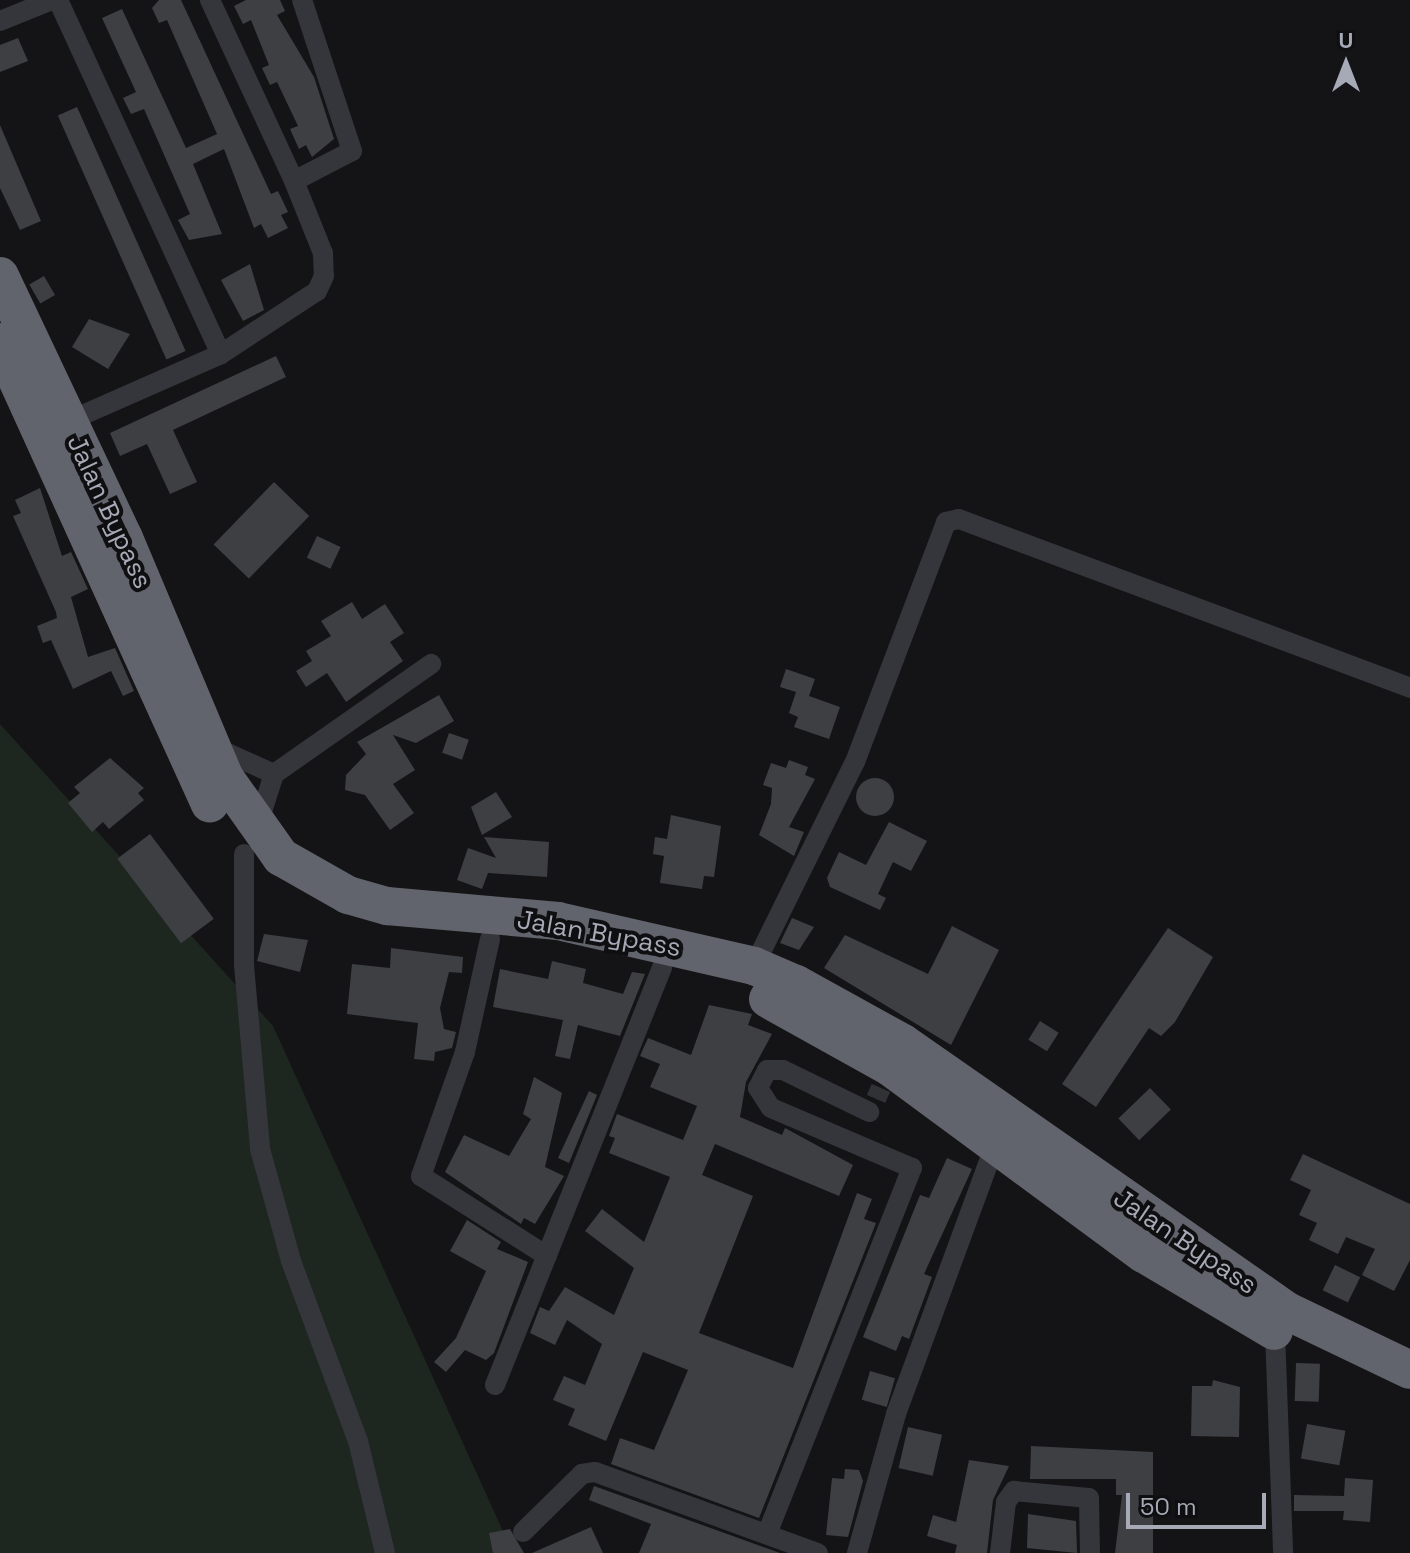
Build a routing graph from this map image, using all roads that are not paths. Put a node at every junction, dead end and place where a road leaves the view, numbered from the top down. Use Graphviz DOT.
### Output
graph roads {
  1 [pos="55,0"];
  2 [pos="210,0"];
  3 [pos="302,0"];
  4 [pos="0,21"];
  5 [pos="294,181"];
  6 [pos="0,276"];
  7 [pos="0,342"];
  8 [pos="221,354"];
  9 [pos="75,419"];
  10 [pos="111,544"];
  11 [pos="431,664"];
  12 [pos="1410,688"];
  13 [pos="210,745"];
  14 [pos="274,774"];
  15 [pos="250,842"];
  16 [pos="490,939"];
  17 [pos="754,966"];
  18 [pos="662,967"];
  19 [pos="884,1082"];
  20 [pos="856,1139"];
  21 [pos="994,1147"];
  22 [pos="547,1256"];
  23 [pos="1275,1332"];
  24 [pos="1410,1370"];
  25 [pos="495,1385"];
  26 [pos="1410,1396"];
  27 [pos="523,1532"];
  28 [pos="767,1534"];
  29 [pos="385,1553"];
  30 [pos="818,1553"];
  31 [pos="857,1553"];
  32 [pos="1000,1553"];
  33 [pos="1090,1553"];
  34 [pos="1283,1553"];
  1 -- 4 [label="street"];
  1 -- 8 [label="street"];
  2 -- 5 [label="street"];
  3 -- 5 [label="street"];
  5 -- 8 [label="street"];
  6 -- 9 [label="highway, Jalan Bypass"];
  7 -- 10 [label="highway, Jalan Bypass"];
  8 -- 9 [label="street"];
  9 -- 10 [label="highway, Jalan Bypass"];
  10 -- 13 [label="highway, Jalan Bypass"];
  10 -- 15 [label="highway, Jalan Bypass"];
  11 -- 14 [label="street"];
  12 -- 17 [label="street"];
  13 -- 14 [label="street"];
  13 -- 15 [label="highway, Jalan Bypass"];
  14 -- 15 [label="street"];
  15 -- 16 [label="highway, Jalan Bypass"];
  15 -- 17 [label="highway, Jalan Bypass"];
  15 -- 29 [label="street"];
  16 -- 18 [label="highway, Jalan Bypass"];
  16 -- 22 [label="street"];
  17 -- 19 [label="highway, Jalan Bypass"];
  18 -- 19 [label="highway, Jalan Bypass"];
  18 -- 22 [label="street"];
  19 -- 20 [label="street"];
  19 -- 20 [label="street"];
  19 -- 21 [label="highway, Jalan Bypass"];
  19 -- 24 [label="highway, Jalan Bypass"];
  20 -- 28 [label="street"];
  21 -- 23 [label="highway, Jalan Bypass"];
  21 -- 31 [label="street"];
  22 -- 25 [label="street"];
  23 -- 26 [label="highway, Jalan Bypass"];
  23 -- 34 [label="street"];
  27 -- 28 [label="street"];
  28 -- 30 [label="street"];
  32 -- 33 [label="street"];
}
